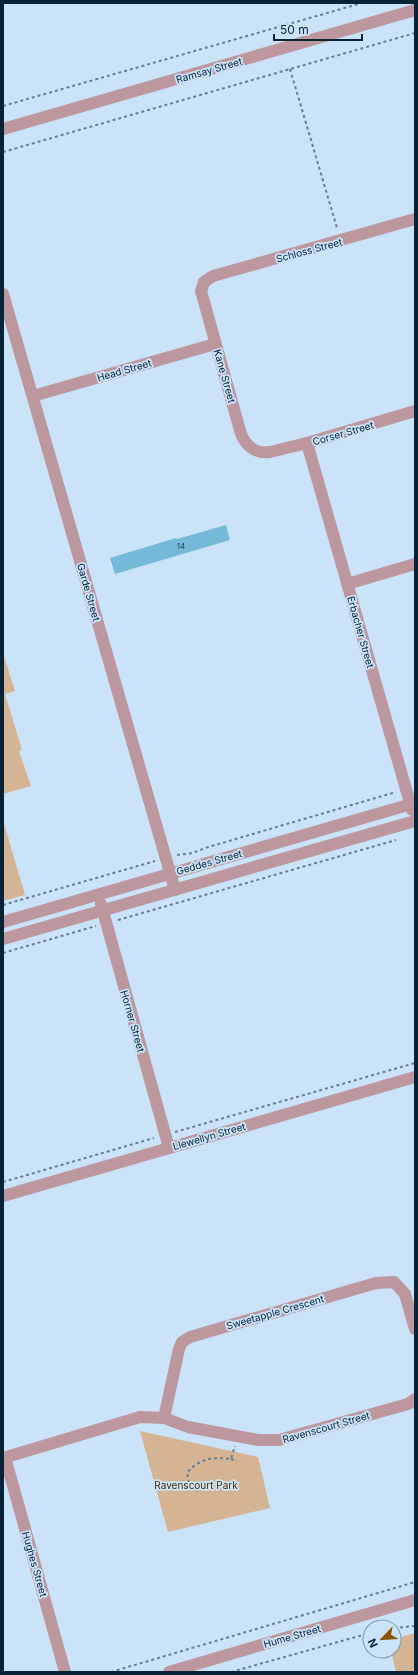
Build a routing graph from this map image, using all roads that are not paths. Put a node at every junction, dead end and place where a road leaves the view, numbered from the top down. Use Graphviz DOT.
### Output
graph roads {
  1 [pos="415,10"];
  2 [pos="3,129"];
  3 [pos="415,219"];
  4 [pos="204,282"];
  5 [pos="3,294"];
  6 [pos="215,344"];
  7 [pos="33,396"];
  8 [pos="415,411"];
  9 [pos="307,443"];
  10 [pos="270,452"];
  11 [pos="415,564"];
  12 [pos="347,584"];
  13 [pos="412,803"];
  14 [pos="415,821"];
  15 [pos="170,874"];
  16 [pos="175,890"];
  17 [pos="98,894"];
  18 [pos="102,911"];
  19 [pos="3,922"];
  20 [pos="3,939"];
  21 [pos="415,1077"];
  22 [pos="169,1148"];
  23 [pos="3,1196"];
  24 [pos="415,1329"];
  25 [pos="415,1399"];
  26 [pos="164,1418"];
  27 [pos="4,1457"];
  28 [pos="415,1600"];
  29 [pos="65,1672"];
  30 [pos="169,1672"];
  1 -- 2 [label="street, Ramsay Street"];
  3 -- 4 [label="street, Schloss Street"];
  4 -- 6 [label="street, Kane Street"];
  5 -- 7 [label="street, Garde Street"];
  6 -- 7 [label="street, Head Street"];
  6 -- 10 [label="street, Kane Street"];
  7 -- 15 [label="street, Garde Street"];
  8 -- 9 [label="street, Corser Street"];
  9 -- 10 [label="street, Corser Street"];
  9 -- 12 [label="street, Erbacher Street"];
  11 -- 12 [label="street"];
  12 -- 13 [label="street, Erbacher Street"];
  13 -- 14 [label="street, Erbacher Street"];
  13 -- 15 [label="street, Geddes Street"];
  14 -- 16 [label="street, Geddes Street"];
  15 -- 16 [label="street, Garde Street"];
  15 -- 17 [label="street, Geddes Street"];
  16 -- 18 [label="street, Geddes Street"];
  17 -- 18 [label="street, Horner Street"];
  17 -- 19 [label="street, Geddes Street"];
  18 -- 20 [label="street, Geddes Street"];
  18 -- 22 [label="street, Horner Street"];
  21 -- 22 [label="street, Llewellyn Street"];
  22 -- 23 [label="street, Llewellyn Street"];
  24 -- 26 [label="street, Sweetapple Crescent"];
  25 -- 26 [label="street, Ravenscourt Street"];
  26 -- 27 [label="street, Ravenscourt Street"];
  27 -- 29 [label="street, Hughes Street"];
  28 -- 30 [label="street, Hume Street"];
}
